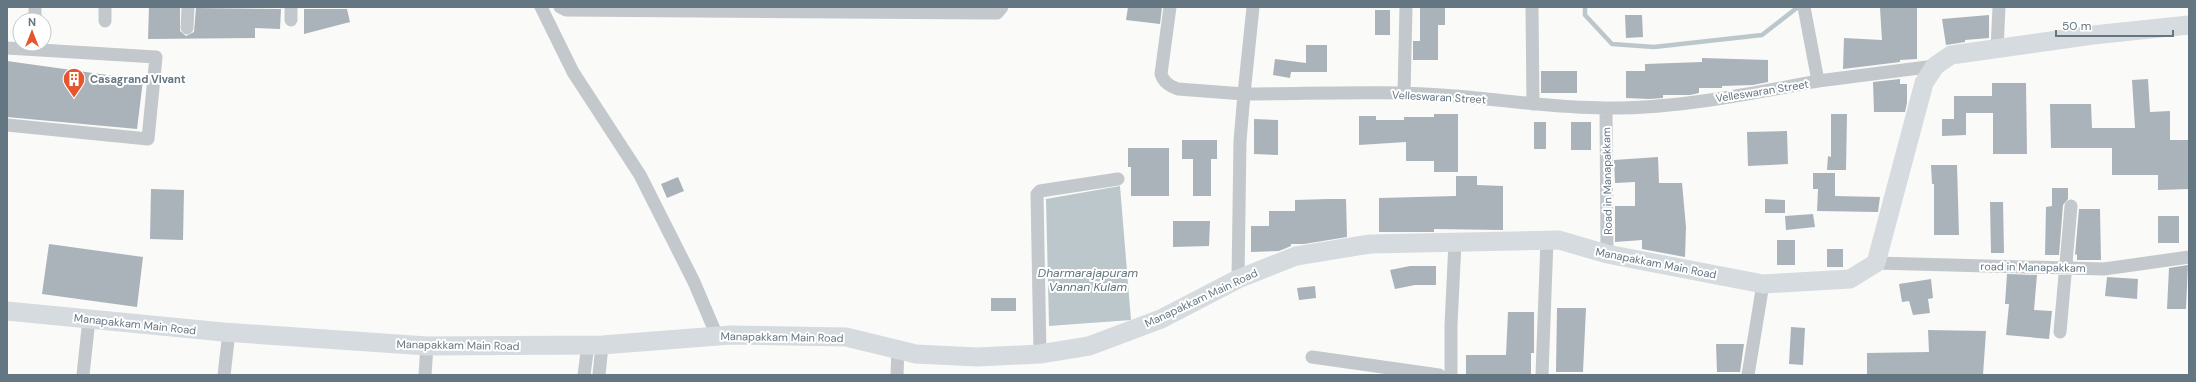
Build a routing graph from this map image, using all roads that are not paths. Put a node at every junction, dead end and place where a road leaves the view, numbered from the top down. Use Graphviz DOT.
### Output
graph roads {
  1 [pos="105,7"];
  2 [pos="188,7"];
  3 [pos="541,7"];
  4 [pos="560,7"];
  5 [pos="1002,7"];
  6 [pos="1170,7"];
  7 [pos="1253,7"];
  8 [pos="1406,7"];
  9 [pos="1532,7"];
  10 [pos="1999,7"];
  11 [pos="1804,8"];
  12 [pos="105,21"];
  13 [pos="2189,25"];
  14 [pos="187,28"];
  15 [pos="7,48"];
  16 [pos="1997,49"];
  17 [pos="1935,66"];
  18 [pos="1818,82"];
  19 [pos="1244,94"];
  20 [pos="1404,94"];
  21 [pos="1533,104"];
  22 [pos="1606,108"];
  23 [pos="7,125"];
  24 [pos="1118,179"];
  25 [pos="2071,206"];
  26 [pos="1547,240"];
  27 [pos="1455,242"];
  28 [pos="1607,254"];
  29 [pos="2189,256"];
  30 [pos="1876,263"];
  31 [pos="2066,268"];
  32 [pos="1238,279"];
  33 [pos="1763,284"];
  34 [pos="7,311"];
  35 [pos="89,319"];
  36 [pos="229,332"];
  37 [pos="2060,332"];
  38 [pos="717,336"];
  39 [pos="595,345"];
  40 [pos="427,346"];
  41 [pos="898,350"];
  42 [pos="1040,354"];
  43 [pos="1312,357"];
  44 [pos="83,375"];
  45 [pos="224,375"];
  46 [pos="425,375"];
  47 [pos="584,375"];
  48 [pos="599,375"];
  49 [pos="898,375"];
  50 [pos="1439,375"];
  51 [pos="1451,375"];
  52 [pos="1542,375"];
  53 [pos="1748,375"];
  1 -- 12 [label="street"];
  2 -- 14 [label="street"];
  3 -- 38 [label="street"];
  4 -- 5 [label="street"];
  6 -- 19 [label="street, Velleswaran Street"];
  7 -- 19 [label="street"];
  8 -- 20 [label="street"];
  9 -- 21 [label="street"];
  10 -- 16 [label="street"];
  11 -- 18 [label="street"];
  13 -- 16 [label="main road"];
  15 -- 23 [label="street"];
  16 -- 17 [label="main road"];
  17 -- 18 [label="street, Velleswaran Street"];
  17 -- 30 [label="main road"];
  18 -- 22 [label="street, Velleswaran Street"];
  19 -- 20 [label="street, Velleswaran Street"];
  19 -- 32 [label="street"];
  20 -- 21 [label="street, Velleswaran Street"];
  21 -- 22 [label="street, Velleswaran Street"];
  22 -- 28 [label="street, Road in Manapakkam"];
  24 -- 42 [label="street"];
  25 -- 31 [label="street"];
  26 -- 27 [label="main road, Manapakkam Main Road"];
  26 -- 28 [label="main road, Manapakkam Main Road"];
  26 -- 52 [label="street"];
  27 -- 32 [label="main road, Manapakkam Main Road"];
  27 -- 51 [label="street"];
  28 -- 33 [label="main road, Manapakkam Main Road"];
  29 -- 31 [label="street, road in Manapakkam"];
  30 -- 31 [label="street, road in Manapakkam"];
  30 -- 33 [label="main road, Manapakkam Main Road"];
  31 -- 37 [label="street"];
  32 -- 42 [label="main road, Manapakkam Main Road"];
  33 -- 53 [label="street"];
  34 -- 35 [label="main road, Manapakkam Main Road"];
  35 -- 36 [label="main road, Manapakkam Main Road"];
  35 -- 44 [label="street"];
  36 -- 40 [label="main road, Manapakkam Main Road"];
  36 -- 45 [label="street"];
  38 -- 39 [label="main road, Manapakkam Main Road"];
  38 -- 41 [label="main road, Manapakkam Main Road"];
  39 -- 40 [label="main road, Manapakkam Main Road"];
  39 -- 47 [label="street"];
  39 -- 48 [label="street"];
  40 -- 46 [label="street"];
  41 -- 42 [label="main road, Manapakkam Main Road"];
  41 -- 49 [label="street"];
  43 -- 50 [label="street"];
}
